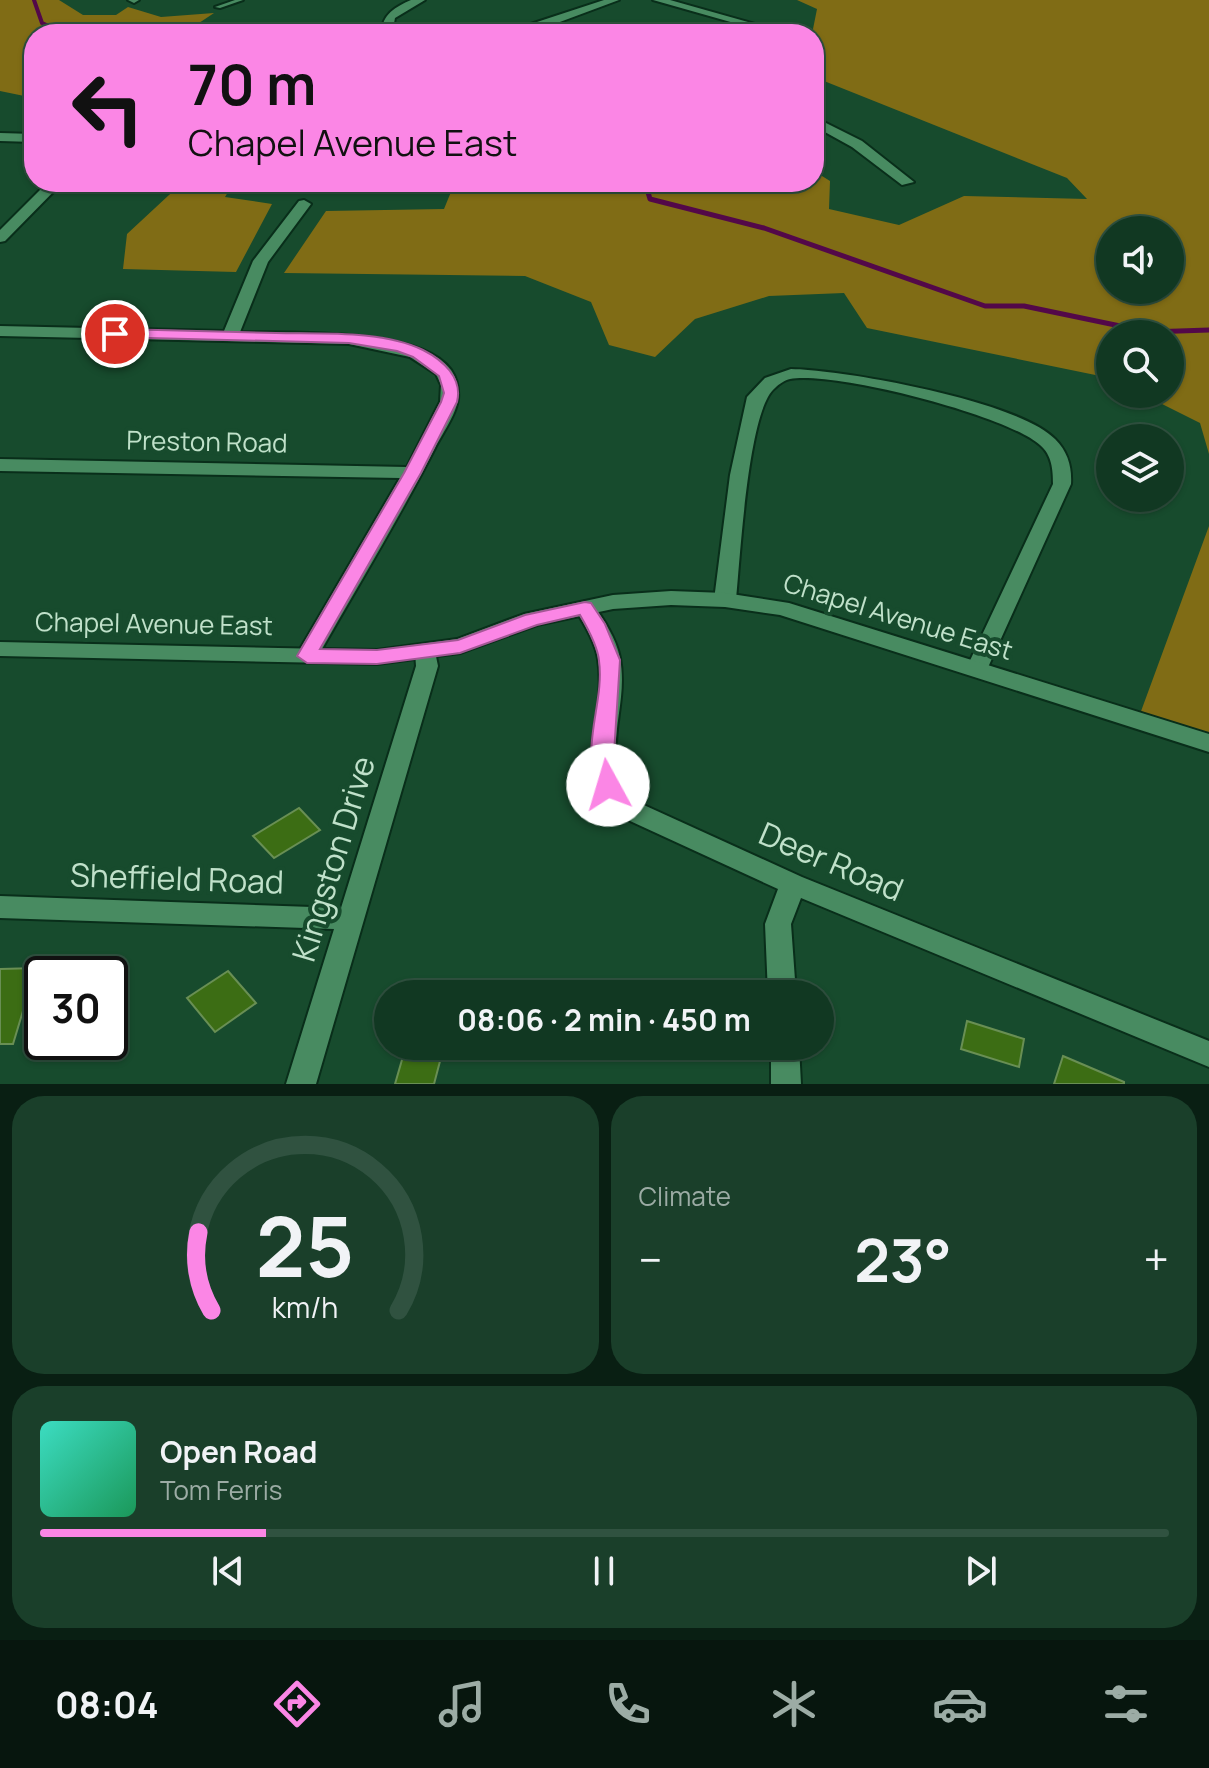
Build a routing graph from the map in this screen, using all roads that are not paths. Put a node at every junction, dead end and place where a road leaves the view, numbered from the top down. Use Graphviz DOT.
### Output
graph roads {
  1 [pos="240,0"];
  2 [pos="420,0"];
  3 [pos="614,0"];
  4 [pos="658,0"];
  5 [pos="218,7"];
  6 [pos="386,24"];
  7 [pos="546,24"];
  8 [pos="748,24"];
  9 [pos="824,126"];
  10 [pos="0,137"];
  11 [pos="24,138"];
  12 [pos="907,182"];
  13 [pos="46,192"];
  14 [pos="304,204"];
  15 [pos="0,238"];
  16 [pos="0,331"];
  17 [pos="230,336"];
  18 [pos="0,465"];
  19 [pos="413,473"];
  20 [pos="725,600"];
  21 [pos="585,608"];
  22 [pos="0,649"];
  23 [pos="426,652"];
  24 [pos="307,656"];
  25 [pos="977,669"];
  26 [pos="1209,743"];
  27 [pos="793,884"];
  28 [pos="0,907"];
  29 [pos="352,919"];
  30 [pos="781,980"];
  31 [pos="1209,1054"];
  32 [pos="785,1060"];
  33 [pos="301,1084"];
  34 [pos="786,1084"];
  1 -- 5 [label="lane"];
  2 -- 6 [label="street"];
  3 -- 7 [label="street"];
  4 -- 8 [label="street"];
  9 -- 12 [label="street"];
  10 -- 11 [label="street"];
  13 -- 15 [label="street"];
  14 -- 17 [label="street"];
  16 -- 17 [label="street"];
  17 -- 19 [label="street"];
  18 -- 19 [label="street, Preston Road"];
  19 -- 24 [label="street"];
  20 -- 21 [label="street, Chapel Avenue East"];
  20 -- 25 [label="street, Chapel Avenue East"];
  20 -- 25 [label="street"];
  21 -- 23 [label="street, Chapel Avenue East"];
  21 -- 27 [label="street, Deer Road"];
  22 -- 24 [label="street, Chapel Avenue East"];
  23 -- 24 [label="street, Chapel Avenue East"];
  23 -- 29 [label="street, Kingston Drive"];
  25 -- 26 [label="street, Chapel Avenue East"];
  27 -- 30 [label="street"];
  27 -- 31 [label="street, Deer Road"];
  28 -- 29 [label="street, Sheffield Road"];
  29 -- 33 [label="street, Kingston Drive"];
  32 -- 34 [label="street"];
}
